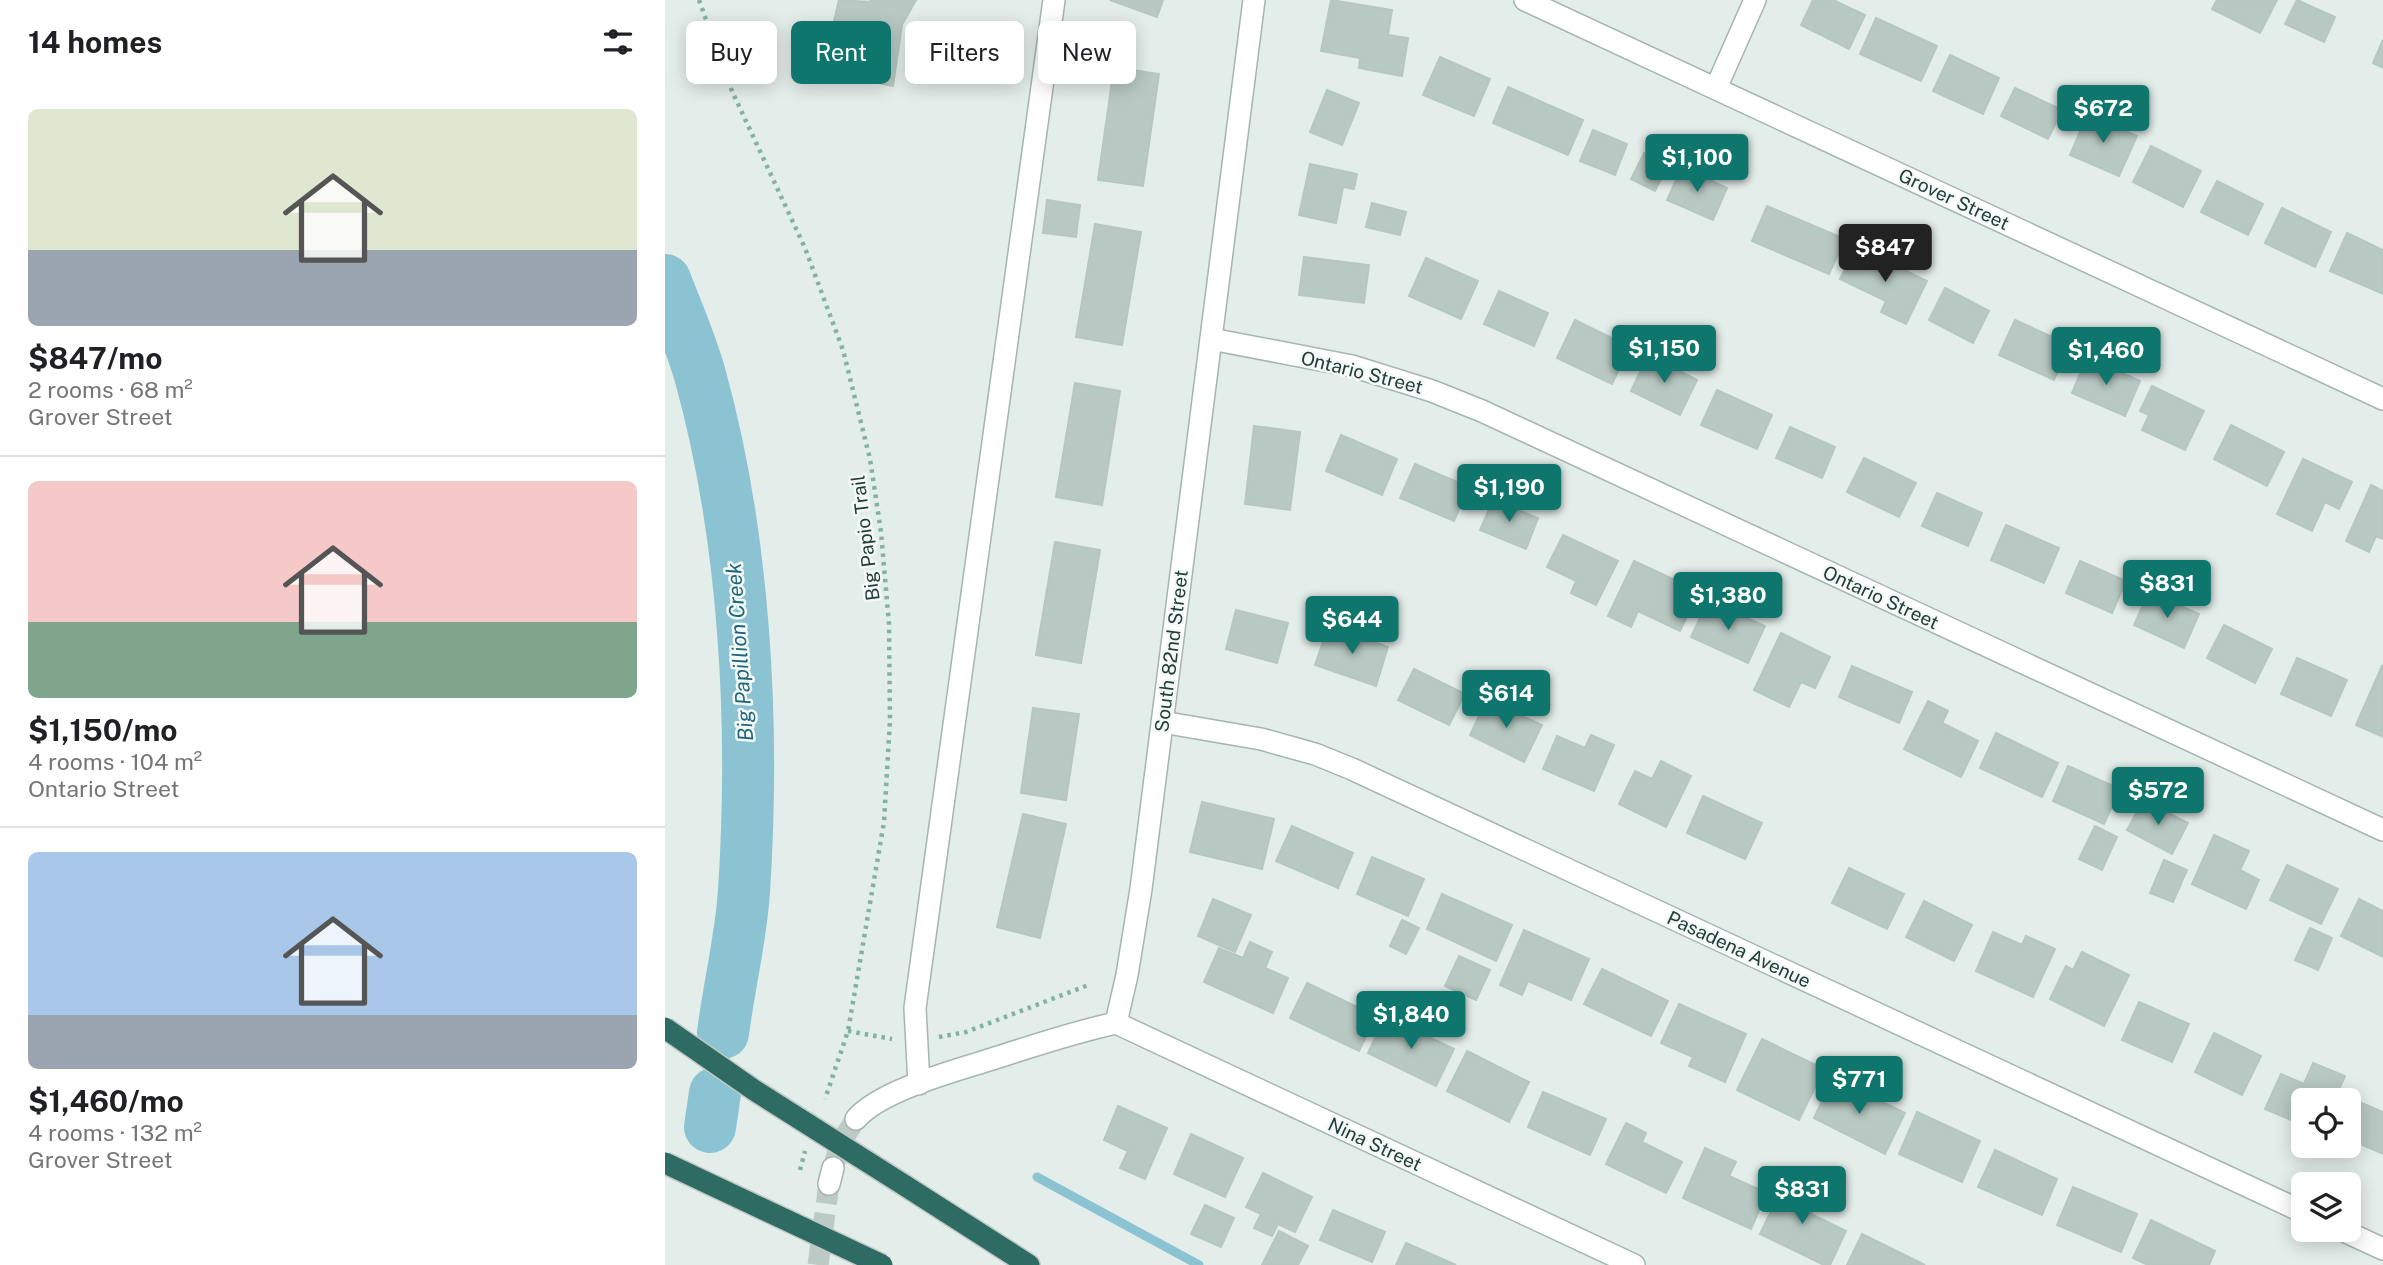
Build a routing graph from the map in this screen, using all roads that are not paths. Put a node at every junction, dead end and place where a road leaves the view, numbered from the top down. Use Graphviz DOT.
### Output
graph roads {
  1 [pos="1054,0"];
  2 [pos="1254,0"];
  3 [pos="1525,0"];
  4 [pos="1755,0"];
  5 [pos="1716,88"];
  6 [pos="1211,339"];
  7 [pos="2383,399"];
  8 [pos="1162,722"];
  9 [pos="2383,830"];
  10 [pos="1116,1023"];
  11 [pos="665,1028"];
  12 [pos="919,1084"];
  13 [pos="856,1119"];
  14 [pos="665,1163"];
  15 [pos="2291,1206"];
  16 [pos="2361,1239"];
  17 [pos="2383,1249"];
  18 [pos="882,1265"];
  19 [pos="1029,1265"];
  20 [pos="1634,1265"];
  1 -- 12 [label="street"];
  2 -- 6 [label="street, South 82nd Street"];
  3 -- 5 [label="street, Grover Street"];
  4 -- 5 [label="street"];
  5 -- 7 [label="street, Grover Street"];
  6 -- 8 [label="street, South 82nd Street"];
  6 -- 9 [label="street, Ontario Street"];
  8 -- 10 [label="street, South 82nd Street"];
  8 -- 15 [label="street, Pasadena Avenue"];
  10 -- 12 [label="street"];
  10 -- 20 [label="street, Nina Street"];
  11 -- 19 [label="highway, bridge"];
  12 -- 13 [label="street"];
  14 -- 18 [label="highway, bridge"];
  16 -- 17 [label="street"];
}
